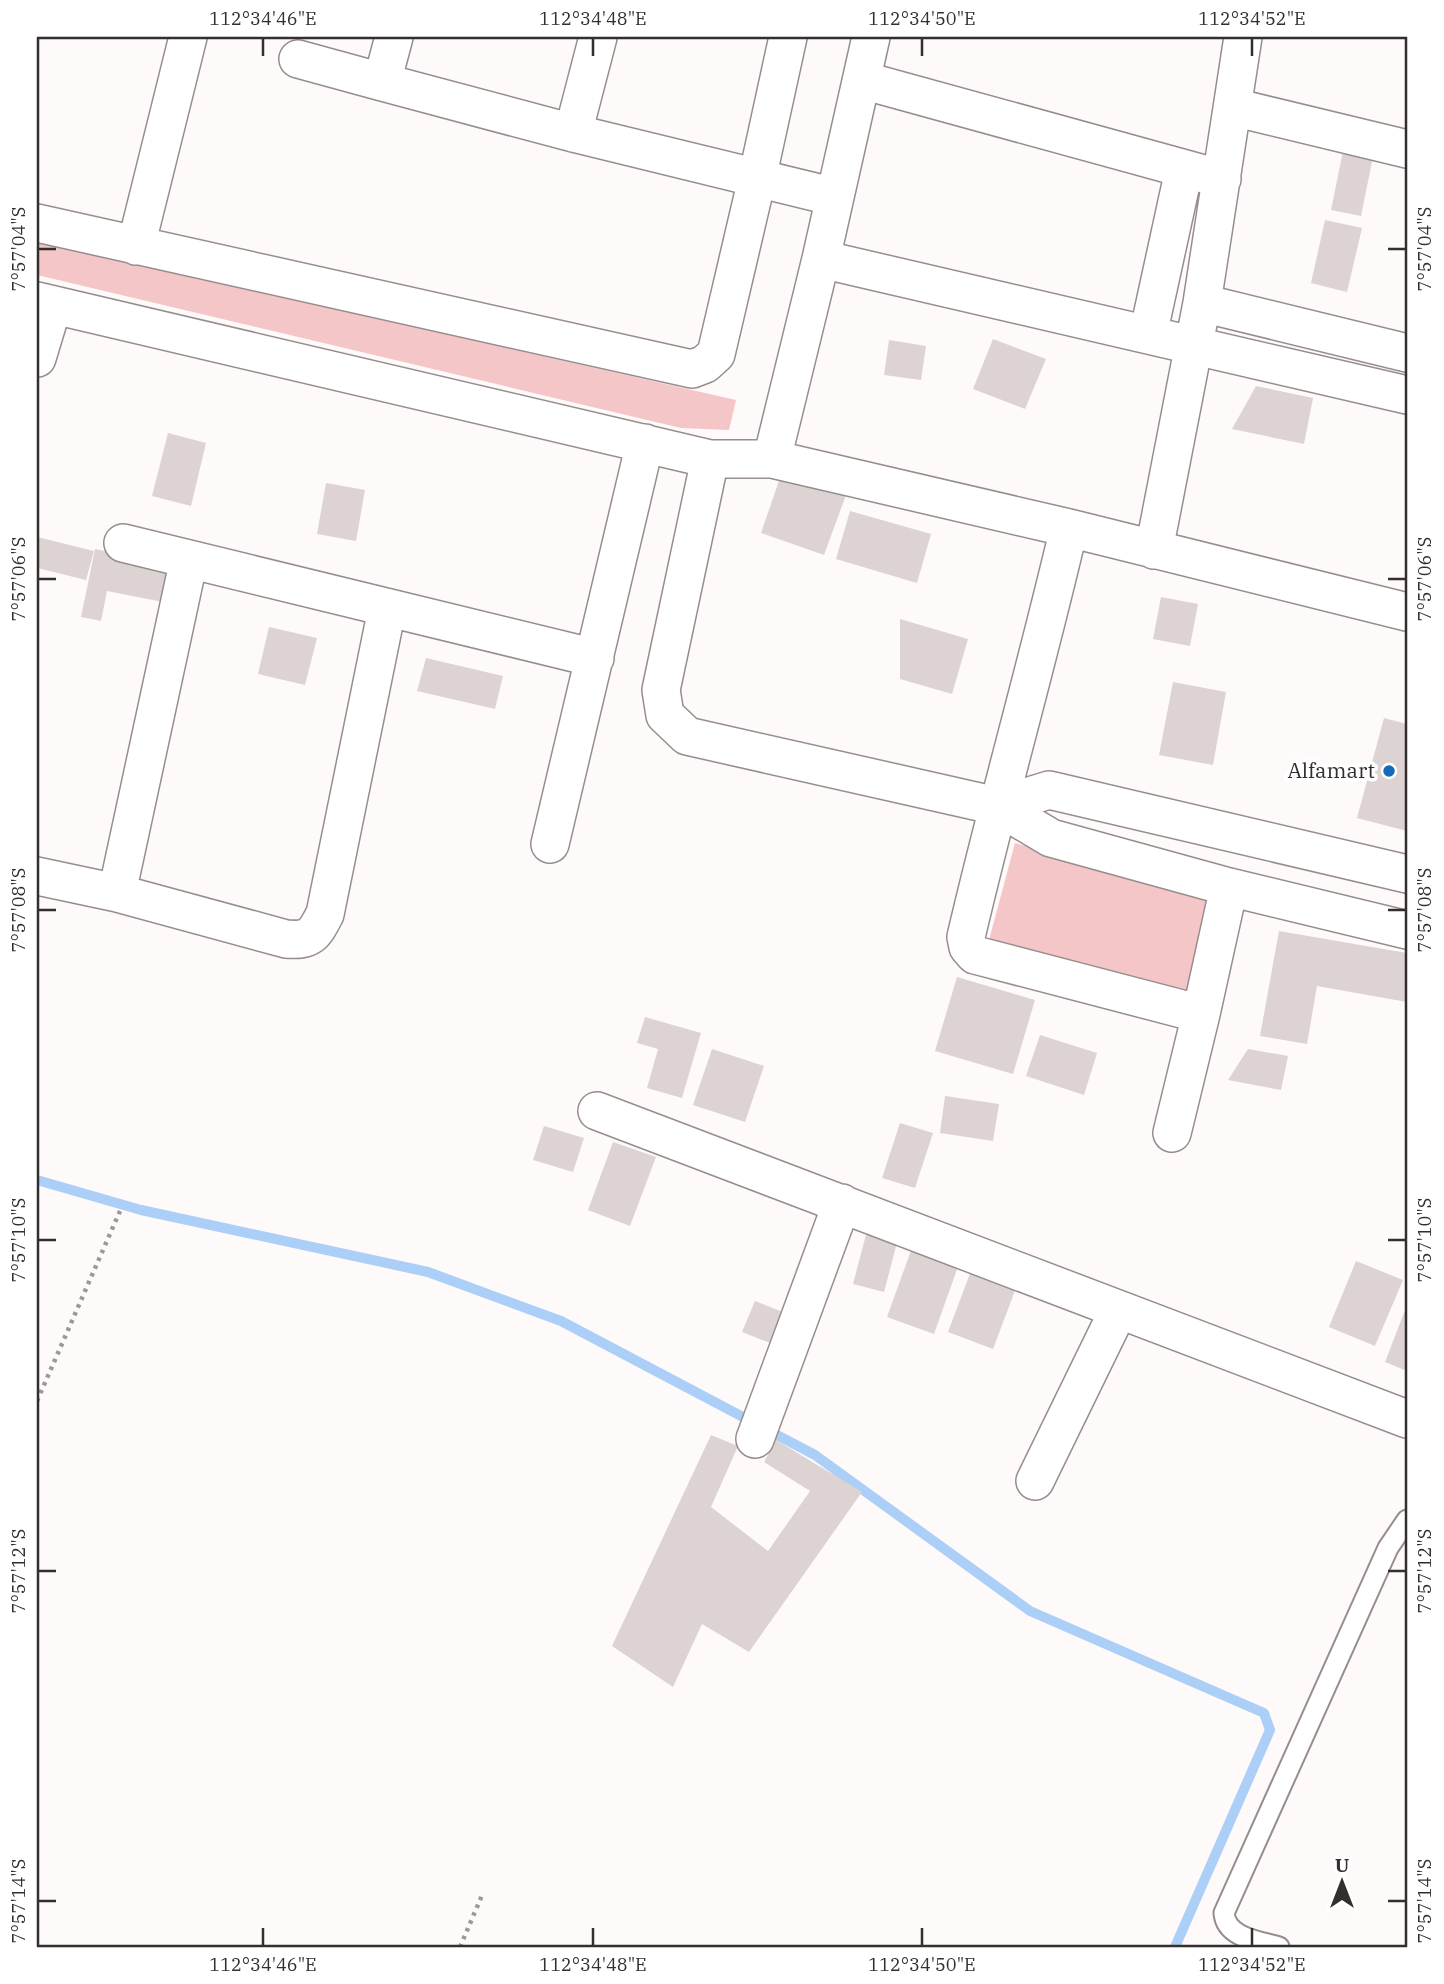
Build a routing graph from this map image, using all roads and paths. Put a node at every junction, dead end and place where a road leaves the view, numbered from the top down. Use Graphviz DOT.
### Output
graph roads {
  1 [pos="188,37"];
  2 [pos="394,37"];
  3 [pos="598,37"];
  4 [pos="788,37"];
  5 [pos="871,37"];
  6 [pos="1243,37"];
  7 [pos="298,59"];
  8 [pos="862,80"];
  9 [pos="382,82"];
  10 [pos="1233,107"];
  11 [pos="573,133"];
  12 [pos="1407,149"];
  13 [pos="1184,170"];
  14 [pos="757,179"];
  15 [pos="1222,179"];
  16 [pos="835,197"];
  17 [pos="37,223"];
  18 [pos="136,246"];
  19 [pos="821,259"];
  20 [pos="45,303"];
  21 [pos="1202,303"];
  22 [pos="1147,335"];
  23 [pos="1194,345"];
  24 [pos="1407,354"];
  25 [pos="37,358"];
  26 [pos="1407,395"];
  27 [pos="645,443"];
  28 [pos="710,459"];
  29 [pos="772,459"];
  30 [pos="1069,528"];
  31 [pos="123,543"];
  32 [pos="1154,550"];
  33 [pos="189,559"];
  34 [pos="387,609"];
  35 [pos="1407,612"];
  36 [pos="595,658"];
  37 [pos="997,806"];
  38 [pos="550,844"];
  39 [pos="1407,874"];
  40 [pos="37,876"];
  41 [pos="1229,887"];
  42 [pos="117,893"];
  43 [pos="1407,930"];
  44 [pos="1201,1014"];
  45 [pos="597,1111"];
  46 [pos="1172,1133"];
  47 [pos="842,1203"];
  48 [pos="120,1211"];
  49 [pos="1118,1311"];
  50 [pos="37,1401"];
  51 [pos="1407,1419"];
  52 [pos="761,1424"];
  53 [pos="1035,1481"];
  54 [pos="1407,1520"];
  55 [pos="483,1893"];
  56 [pos="460,1947"];
  57 [pos="1279,1947"];
  1 -- 18 [label="street"];
  2 -- 9 [label="street"];
  3 -- 11 [label="street"];
  4 -- 14 [label="street"];
  5 -- 8 [label="street"];
  6 -- 10 [label="street"];
  7 -- 9 [label="street"];
  8 -- 13 [label="street"];
  8 -- 16 [label="street"];
  9 -- 11 [label="street"];
  10 -- 12 [label="street"];
  10 -- 15 [label="street"];
  11 -- 14 [label="street"];
  13 -- 15 [label="street"];
  13 -- 22 [label="street"];
  14 -- 16 [label="street"];
  14 -- 18 [label="street"];
  15 -- 21 [label="street"];
  16 -- 19 [label="street"];
  17 -- 18 [label="street"];
  19 -- 22 [label="street"];
  19 -- 29 [label="street"];
  20 -- 25 [label="street"];
  20 -- 27 [label="street"];
  21 -- 23 [label="street"];
  21 -- 24 [label="street"];
  22 -- 23 [label="street"];
  23 -- 26 [label="street"];
  23 -- 32 [label="street"];
  27 -- 28 [label="street"];
  27 -- 36 [label="street"];
  28 -- 29 [label="street"];
  28 -- 37 [label="street"];
  29 -- 30 [label="street"];
  30 -- 32 [label="street"];
  30 -- 37 [label="street"];
  31 -- 33 [label="street"];
  32 -- 35 [label="street"];
  33 -- 34 [label="street"];
  33 -- 42 [label="street"];
  34 -- 36 [label="street"];
  34 -- 42 [label="street"];
  36 -- 38 [label="street"];
  37 -- 39 [label="street"];
  37 -- 41 [label="street"];
  37 -- 44 [label="street"];
  40 -- 42 [label="street"];
  41 -- 43 [label="street"];
  41 -- 44 [label="street"];
  44 -- 46 [label="street"];
  45 -- 47 [label="street"];
  47 -- 49 [label="street"];
  47 -- 52 [label="street"];
  48 -- 50 [label="path"];
  49 -- 51 [label="street"];
  49 -- 53 [label="street"];
  54 -- 57 [label="lane"];
  55 -- 56 [label="path"];
}
